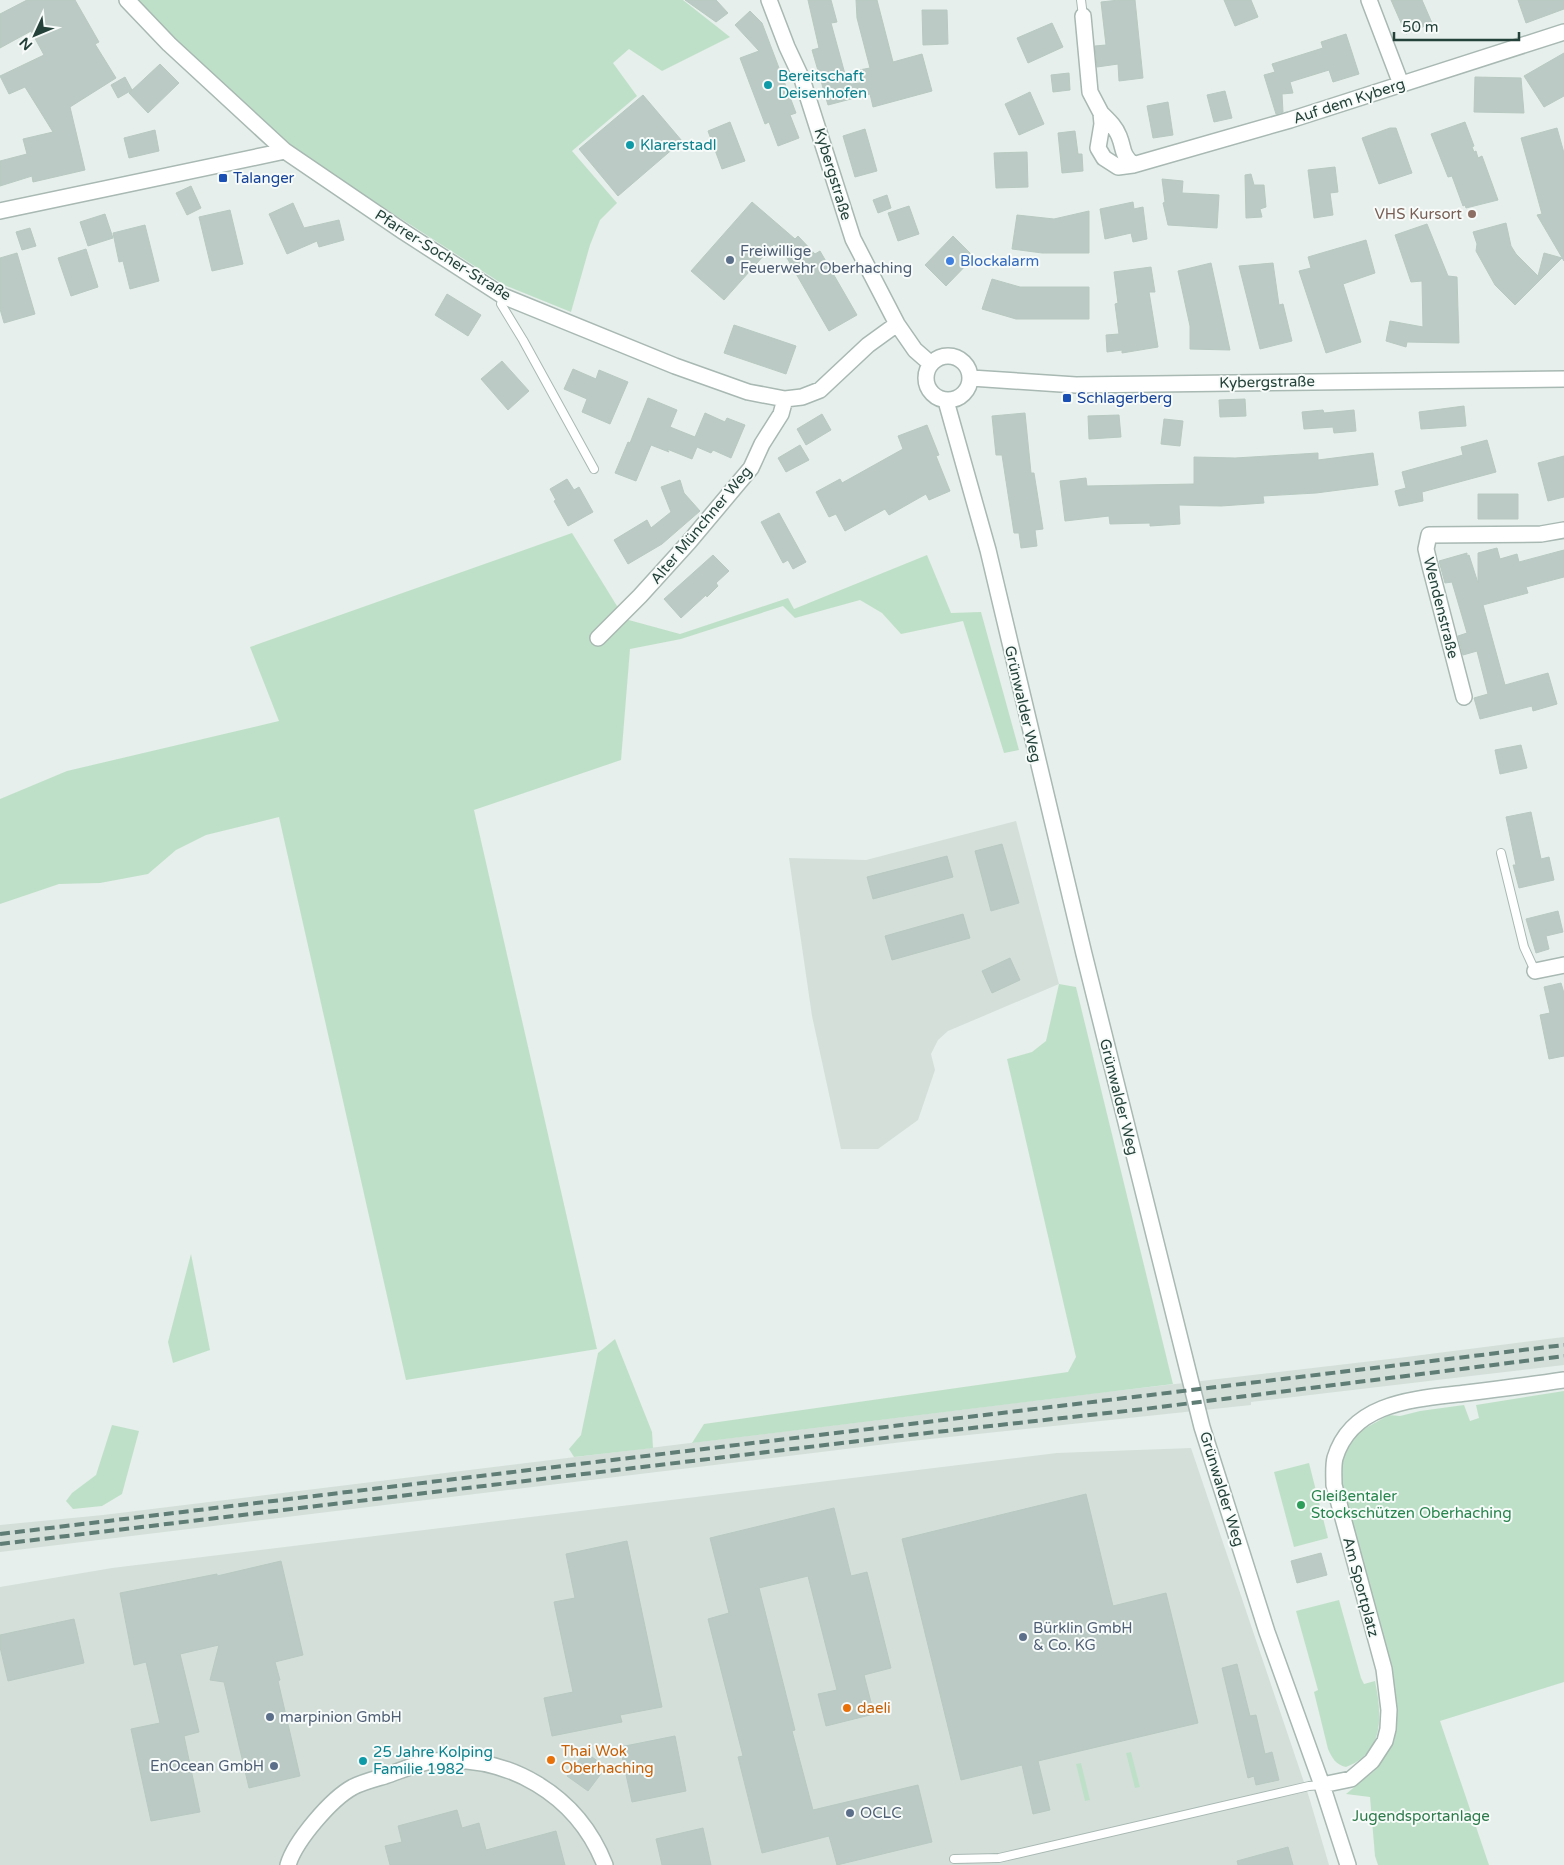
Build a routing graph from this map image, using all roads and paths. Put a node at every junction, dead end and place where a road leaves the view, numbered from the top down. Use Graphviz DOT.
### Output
graph roads {
  1 [pos="127,0"];
  2 [pos="769,0"];
  3 [pos="1081,0"];
  4 [pos="1369,0"];
  5 [pos="1083,16"];
  6 [pos="1564,32"];
  7 [pos="1400,84"];
  8 [pos="1100,113"];
  9 [pos="285,151"];
  10 [pos="1133,165"];
  11 [pos="0,211"];
  12 [pos="503,296"];
  13 [pos="897,324"];
  14 [pos="931,364"];
  15 [pos="971,378"];
  16 [pos="1564,379"];
  17 [pos="785,399"];
  18 [pos="946,401"];
  19 [pos="594,469"];
  20 [pos="1564,530"];
  21 [pos="598,638"];
  22 [pos="1464,697"];
  23 [pos="1501,853"];
  24 [pos="1564,965"];
  25 [pos="1536,971"];
  26 [pos="1564,1380"];
  27 [pos="1322,1785"];
  28 [pos="954,1859"];
  29 [pos="288,1865"];
  30 [pos="605,1865"];
  31 [pos="1348,1865"];
  1 -- 9 [label="street"];
  2 -- 13 [label="street, Kybergstraße"];
  3 -- 5 [label="lane, Auf dem Kyberg"];
  4 -- 7 [label="street"];
  5 -- 8 [label="street, Auf dem Kyberg"];
  6 -- 7 [label="street, Auf dem Kyberg"];
  7 -- 10 [label="street, Auf dem Kyberg"];
  8 -- 10 [label="street, Auf dem Kyberg"];
  8 -- 10 [label="street, Auf dem Kyberg"];
  9 -- 11 [label="street"];
  9 -- 12 [label="street, Pfarrer-Socher-Straße"];
  12 -- 17 [label="street, Pfarrer-Socher-Straße"];
  12 -- 19 [label="lane"];
  13 -- 14 [label="street, Kybergstraße"];
  13 -- 17 [label="street, Pfarrer-Socher-Straße"];
  14 -- 15 [label="street"];
  14 -- 18 [label="street"];
  15 -- 16 [label="street, Kybergstraße"];
  15 -- 18 [label="street"];
  17 -- 21 [label="street, Alter Münchner Weg"];
  18 -- 27 [label="street, Grünwalder Weg"];
  20 -- 22 [label="street, Wendenstraße"];
  23 -- 25 [label="lane"];
  24 -- 25 [label="street"];
  26 -- 27 [label="street, Am Sportplatz"];
  27 -- 28 [label="lane"];
  27 -- 31 [label="street, Grünwalder Weg"];
  29 -- 30 [label="street"];
}
